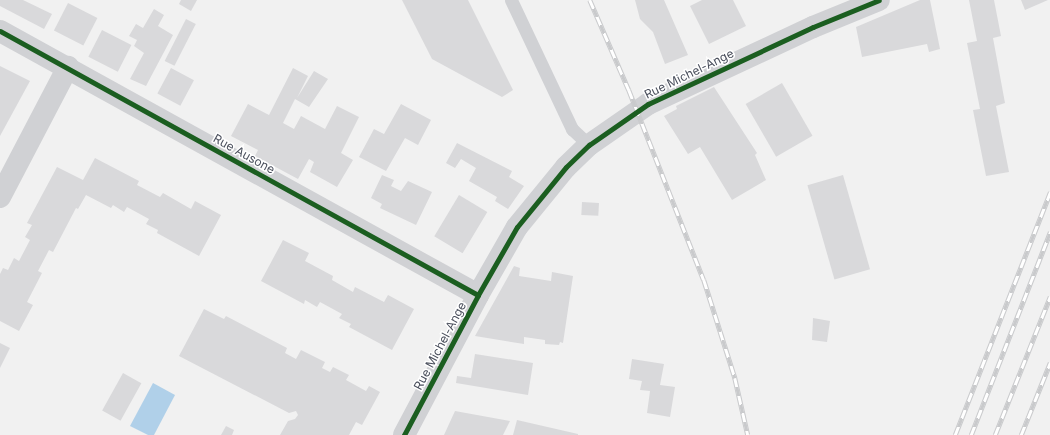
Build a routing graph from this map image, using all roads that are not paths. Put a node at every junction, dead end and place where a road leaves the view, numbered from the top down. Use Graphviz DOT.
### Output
graph roads {
  1 [pos="511,0"];
  2 [pos="879,0"];
  3 [pos="856,4"];
  4 [pos="0,31"];
  5 [pos="68,67"];
  6 [pos="589,145"];
  7 [pos="0,197"];
  8 [pos="478,295"];
  9 [pos="404,435"];
  1 -- 6 [label="lane"];
  2 -- 3 [label="street, Rue Michel-Ange"];
  3 -- 6 [label="street, Rue Michel-Ange"];
  4 -- 5 [label="street, Rue Ausone"];
  5 -- 7 [label="street"];
  5 -- 8 [label="street, Rue Ausone"];
  6 -- 8 [label="street, Rue Michel-Ange"];
  8 -- 9 [label="street, Rue Michel-Ange"];
}
